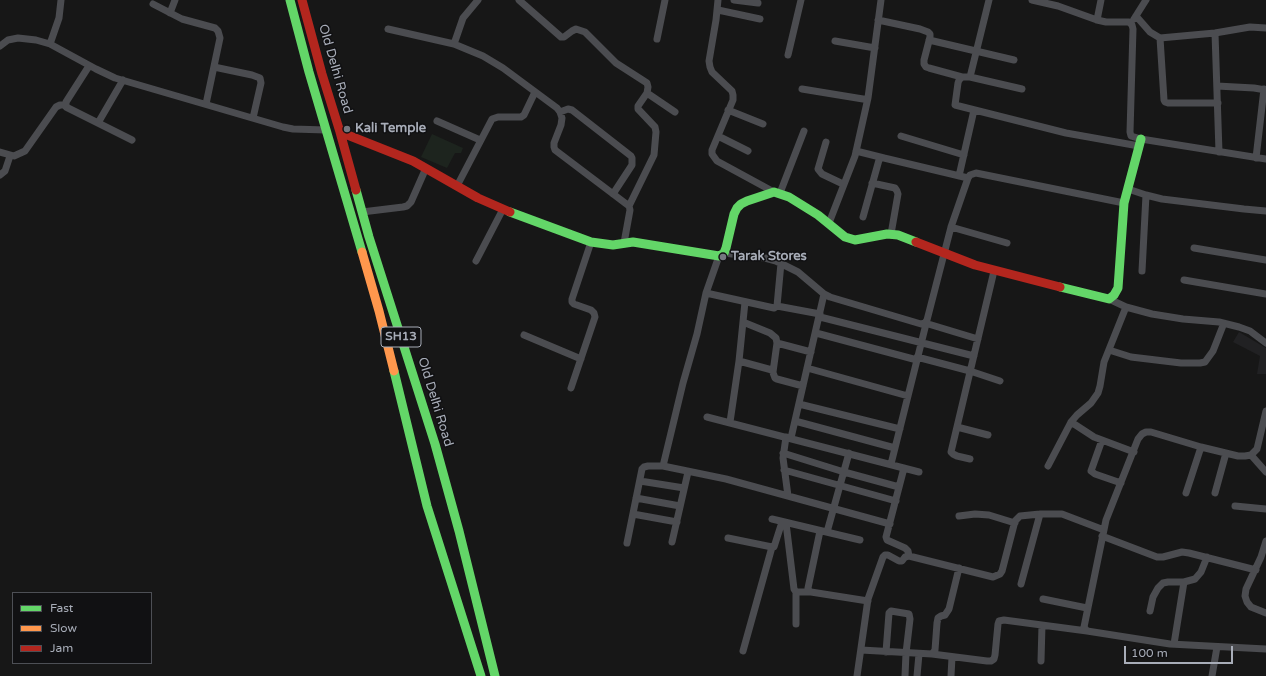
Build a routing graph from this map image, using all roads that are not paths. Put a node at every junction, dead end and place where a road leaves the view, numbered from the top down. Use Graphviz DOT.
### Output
graph roads {
  1 [pos="61,0"];
  2 [pos="175,0"];
  3 [pos="290,0"];
  4 [pos="302,0"];
  5 [pos="478,0"];
  6 [pos="519,0"];
  7 [pos="665,0"];
  8 [pos="718,0"];
  9 [pos="734,0"];
  10 [pos="801,0"];
  11 [pos="881,0"];
  12 [pos="989,0"];
  13 [pos="1032,0"];
  14 [pos="1101,0"];
  15 [pos="1146,0"];
  16 [pos="758,3"];
  17 [pos="1058,3"];
  18 [pos="153,4"];
  19 [pos="718,10"];
  20 [pos="170,13"];
  21 [pos="1136,16"];
  22 [pos="760,19"];
  23 [pos="878,20"];
  24 [pos="1097,20"];
  25 [pos="1129,22"];
  26 [pos="1266,28"];
  27 [pos="388,29"];
  28 [pos="1215,33"];
  29 [pos="1160,38"];
  30 [pos="657,39"];
  31 [pos="929,40"];
  32 [pos="835,41"];
  33 [pos="2,43"];
  34 [pos="50,44"];
  35 [pos="454,44"];
  36 [pos="875,48"];
  37 [pos="977,51"];
  38 [pos="788,55"];
  39 [pos="1014,60"];
  40 [pos="89,66"];
  41 [pos="214,67"];
  42 [pos="966,77"];
  43 [pos="123,80"];
  44 [pos="1217,86"];
  45 [pos="802,89"];
  46 [pos="1022,89"];
  47 [pos="1265,89"];
  48 [pos="536,92"];
  49 [pos="647,93"];
  50 [pos="868,98"];
  51 [pos="206,104"];
  52 [pos="1218,104"];
  53 [pos="65,105"];
  54 [pos="728,110"];
  55 [pos="974,110"];
  56 [pos="560,112"];
  57 [pos="676,112"];
  58 [pos="1263,117"];
  59 [pos="253,118"];
  60 [pos="437,121"];
  61 [pos="98,123"];
  62 [pos="763,124"];
  63 [pos="326,130"];
  64 [pos="804,131"];
  65 [pos="340,132"];
  66 [pos="718,136"];
  67 [pos="901,136"];
  68 [pos="132,140"];
  69 [pos="480,140"];
  70 [pos="826,142"];
  71 [pos="1140,143"];
  72 [pos="748,151"];
  73 [pos="856,151"];
  74 [pos="0,152"];
  75 [pos="1219,152"];
  76 [pos="964,155"];
  77 [pos="10,156"];
  78 [pos="884,158"];
  79 [pos="1256,158"];
  80 [pos="1266,159"];
  81 [pos="426,168"];
  82 [pos="0,175"];
  83 [pos="959,176"];
  84 [pos="968,178"];
  85 [pos="872,183"];
  86 [pos="843,184"];
  87 [pos="456,186"];
  88 [pos="1128,189"];
  89 [pos="777,192"];
  90 [pos="614,194"];
  91 [pos="1146,196"];
  92 [pos="1124,203"];
  93 [pos="629,206"];
  94 [pos="503,209"];
  95 [pos="1266,210"];
  96 [pos="362,212"];
  97 [pos="863,217"];
  98 [pos="828,223"];
  99 [pos="951,227"];
  100 [pos="891,234"];
  101 [pos="590,242"];
  102 [pos="624,243"];
  103 [pos="1007,243"];
  104 [pos="1194,248"];
  105 [pos="943,253"];
  106 [pos="722,254"];
  107 [pos="1266,260"];
  108 [pos="476,261"];
  109 [pos="781,263"];
  110 [pos="994,271"];
  111 [pos="1142,271"];
  112 [pos="1184,280"];
  113 [pos="706,292"];
  114 [pos="824,294"];
  115 [pos="1266,294"];
  116 [pos="1109,299"];
  117 [pos="745,302"];
  118 [pos="777,306"];
  119 [pos="1126,307"];
  120 [pos="820,316"];
  121 [pos="743,322"];
  122 [pos="1224,323"];
  123 [pos="925,324"];
  124 [pos="816,333"];
  125 [pos="524,335"];
  126 [pos="978,339"];
  127 [pos="921,342"];
  128 [pos="777,343"];
  129 [pos="1266,343"];
  130 [pos="1109,350"];
  131 [pos="811,352"];
  132 [pos="974,356"];
  133 [pos="581,359"];
  134 [pos="917,359"];
  135 [pos="739,361"];
  136 [pos="807,368"];
  137 [pos="970,371"];
  138 [pos="773,372"];
  139 [pos="1000,381"];
  140 [pos="803,386"];
  141 [pos="571,388"];
  142 [pos="908,396"];
  143 [pos="799,404"];
  144 [pos="1266,411"];
  145 [pos="707,417"];
  146 [pos="795,421"];
  147 [pos="730,422"];
  148 [pos="1071,422"];
  149 [pos="957,426"];
  150 [pos="900,429"];
  151 [pos="988,435"];
  152 [pos="788,438"];
  153 [pos="1102,440"];
  154 [pos="1200,447"];
  155 [pos="895,448"];
  156 [pos="1134,452"];
  157 [pos="783,453"];
  158 [pos="849,453"];
  159 [pos="1226,453"];
  160 [pos="1251,455"];
  161 [pos="970,459"];
  162 [pos="891,464"];
  163 [pos="663,466"];
  164 [pos="1048,466"];
  165 [pos="904,468"];
  166 [pos="784,470"];
  167 [pos="688,472"];
  168 [pos="844,472"];
  169 [pos="919,472"];
  170 [pos="1266,472"];
  171 [pos="640,481"];
  172 [pos="1121,484"];
  173 [pos="840,486"];
  174 [pos="899,487"];
  175 [pos="684,488"];
  176 [pos="1186,493"];
  177 [pos="1215,493"];
  178 [pos="788,496"];
  179 [pos="636,498"];
  180 [pos="896,501"];
  181 [pos="680,506"];
  182 [pos="1235,506"];
  183 [pos="834,509"];
  184 [pos="1266,509"];
  185 [pos="633,514"];
  186 [pos="1040,514"];
  187 [pos="959,516"];
  188 [pos="772,519"];
  189 [pos="676,522"];
  190 [pos="784,522"];
  191 [pos="1015,523"];
  192 [pos="890,524"];
  193 [pos="824,531"];
  194 [pos="1103,533"];
  195 [pos="728,538"];
  196 [pos="860,540"];
  197 [pos="1266,541"];
  198 [pos="672,542"];
  199 [pos="627,543"];
  200 [pos="772,548"];
  201 [pos="909,556"];
  202 [pos="1207,557"];
  203 [pos="959,568"];
  204 [pos="1256,570"];
  205 [pos="1184,582"];
  206 [pos="1021,584"];
  207 [pos="796,592"];
  208 [pos="811,592"];
  209 [pos="1043,599"];
  210 [pos="868,601"];
  211 [pos="1087,608"];
  212 [pos="1150,612"];
  213 [pos="1266,613"];
  214 [pos="796,624"];
  215 [pos="1042,625"];
  216 [pos="1087,631"];
  217 [pos="1174,644"];
  218 [pos="1217,647"];
  219 [pos="1266,649"];
  220 [pos="861,650"];
  221 [pos="743,651"];
  222 [pos="886,652"];
  223 [pos="906,653"];
  224 [pos="919,654"];
  225 [pos="932,654"];
  226 [pos="952,657"];
  227 [pos="1041,661"];
  228 [pos="482,676"];
  229 [pos="495,676"];
  230 [pos="857,676"];
  231 [pos="905,676"];
  232 [pos="917,676"];
  233 [pos="951,676"];
  234 [pos="1212,676"];
  1 -- 34 [label="street"];
  2 -- 20 [label="street"];
  3 -- 63 [label="main road, Old Delhi Road / SH13"];
  4 -- 65 [label="main road, Old Delhi Road / SH13"];
  5 -- 35 [label="street"];
  6 -- 49 [label="street"];
  7 -- 30 [label="street"];
  8 -- 19 [label="street"];
  9 -- 16 [label="street"];
  10 -- 38 [label="street"];
  11 -- 23 [label="street"];
  12 -- 37 [label="street"];
  13 -- 17 [label="street"];
  14 -- 24 [label="street"];
  15 -- 21 [label="street"];
  17 -- 24 [label="street"];
  18 -- 20 [label="street"];
  19 -- 22 [label="street"];
  19 -- 54 [label="street"];
  20 -- 41 [label="street"];
  21 -- 25 [label="street"];
  21 -- 29 [label="street"];
  23 -- 31 [label="street"];
  23 -- 36 [label="street"];
  24 -- 25 [label="street"];
  25 -- 71 [label="street"];
  26 -- 28 [label="street"];
  27 -- 35 [label="street"];
  28 -- 29 [label="street"];
  28 -- 44 [label="street"];
  29 -- 52 [label="street"];
  31 -- 37 [label="street"];
  31 -- 42 [label="street"];
  32 -- 36 [label="street"];
  33 -- 34 [label="street"];
  34 -- 40 [label="street"];
  35 -- 48 [label="street"];
  36 -- 50 [label="street"];
  37 -- 39 [label="street"];
  37 -- 42 [label="street"];
  40 -- 43 [label="street"];
  40 -- 53 [label="street"];
  41 -- 51 [label="street"];
  41 -- 59 [label="street"];
  42 -- 46 [label="street"];
  42 -- 55 [label="street"];
  43 -- 51 [label="street"];
  43 -- 61 [label="street"];
  44 -- 47 [label="street"];
  44 -- 52 [label="street"];
  45 -- 50 [label="street"];
  47 -- 58 [label="street"];
  48 -- 56 [label="street"];
  48 -- 69 [label="street"];
  49 -- 57 [label="street"];
  49 -- 93 [label="street"];
  50 -- 73 [label="street"];
  51 -- 59 [label="street"];
  52 -- 75 [label="street"];
  53 -- 61 [label="street"];
  53 -- 77 [label="street"];
  54 -- 62 [label="street"];
  54 -- 66 [label="street"];
  55 -- 71 [label="street"];
  55 -- 76 [label="street"];
  56 -- 90 [label="street"];
  56 -- 90 [label="street"];
  58 -- 79 [label="street"];
  59 -- 63 [label="street"];
  60 -- 69 [label="street"];
  61 -- 68 [label="street"];
  63 -- 228 [label="main road, Old Delhi Road / SH13"];
  64 -- 89 [label="street"];
  65 -- 81 [label="main road"];
  65 -- 96 [label="main road, Old Delhi Road / SH13"];
  66 -- 72 [label="street"];
  66 -- 89 [label="street"];
  67 -- 76 [label="street"];
  69 -- 87 [label="street"];
  70 -- 86 [label="street"];
  71 -- 75 [label="street"];
  71 -- 88 [label="main road"];
  73 -- 78 [label="street"];
  73 -- 86 [label="street"];
  74 -- 77 [label="street"];
  75 -- 79 [label="street"];
  76 -- 83 [label="street"];
  77 -- 82 [label="street"];
  78 -- 83 [label="street"];
  78 -- 85 [label="street"];
  79 -- 80 [label="street"];
  81 -- 87 [label="main road"];
  81 -- 96 [label="street"];
  83 -- 84 [label="street"];
  84 -- 92 [label="street"];
  84 -- 99 [label="street"];
  85 -- 97 [label="street"];
  85 -- 100 [label="street"];
  86 -- 98 [label="street"];
  87 -- 94 [label="main road"];
  88 -- 91 [label="street"];
  88 -- 92 [label="main road"];
  89 -- 98 [label="main road"];
  89 -- 106 [label="main road"];
  90 -- 93 [label="street"];
  91 -- 95 [label="street"];
  91 -- 111 [label="street"];
  92 -- 116 [label="main road"];
  93 -- 102 [label="street"];
  94 -- 101 [label="main road"];
  94 -- 108 [label="street"];
  96 -- 229 [label="main road, Old Delhi Road / SH13"];
  98 -- 100 [label="main road"];
  99 -- 103 [label="street"];
  99 -- 105 [label="street"];
  100 -- 105 [label="main road"];
  101 -- 102 [label="main road"];
  101 -- 133 [label="street"];
  102 -- 106 [label="main road"];
  104 -- 107 [label="street"];
  105 -- 110 [label="main road"];
  105 -- 123 [label="street"];
  106 -- 109 [label="street"];
  106 -- 113 [label="street"];
  109 -- 114 [label="street"];
  109 -- 118 [label="street"];
  110 -- 116 [label="main road"];
  110 -- 126 [label="street"];
  112 -- 115 [label="street"];
  113 -- 117 [label="street"];
  113 -- 163 [label="street"];
  114 -- 120 [label="street"];
  114 -- 123 [label="street"];
  116 -- 119 [label="street"];
  117 -- 118 [label="street"];
  117 -- 121 [label="street"];
  118 -- 120 [label="street"];
  119 -- 122 [label="street"];
  119 -- 130 [label="street"];
  120 -- 124 [label="street"];
  120 -- 127 [label="street"];
  121 -- 128 [label="street"];
  121 -- 135 [label="street"];
  122 -- 129 [label="street"];
  122 -- 130 [label="street"];
  123 -- 126 [label="street"];
  123 -- 127 [label="street"];
  124 -- 131 [label="street"];
  124 -- 134 [label="street"];
  125 -- 133 [label="street"];
  126 -- 132 [label="street"];
  127 -- 132 [label="street"];
  127 -- 134 [label="street"];
  128 -- 131 [label="street"];
  128 -- 138 [label="street"];
  130 -- 148 [label="street"];
  131 -- 136 [label="street"];
  132 -- 137 [label="street"];
  133 -- 141 [label="street"];
  134 -- 137 [label="street"];
  134 -- 142 [label="street"];
  135 -- 138 [label="street"];
  135 -- 147 [label="street"];
  136 -- 140 [label="street"];
  136 -- 142 [label="street"];
  137 -- 139 [label="street"];
  137 -- 149 [label="street"];
  138 -- 140 [label="street"];
  140 -- 143 [label="street"];
  142 -- 150 [label="street"];
  143 -- 146 [label="street"];
  143 -- 150 [label="street"];
  144 -- 160 [label="street"];
  145 -- 147 [label="street"];
  146 -- 152 [label="street"];
  146 -- 155 [label="street"];
  147 -- 152 [label="street"];
  148 -- 153 [label="street"];
  148 -- 164 [label="street"];
  149 -- 151 [label="street"];
  149 -- 161 [label="street"];
  150 -- 155 [label="street"];
  152 -- 157 [label="street"];
  152 -- 158 [label="street"];
  153 -- 156 [label="street"];
  153 -- 172 [label="street"];
  154 -- 156 [label="street"];
  154 -- 159 [label="street"];
  154 -- 176 [label="street"];
  155 -- 162 [label="street"];
  156 -- 172 [label="street"];
  157 -- 166 [label="street"];
  157 -- 168 [label="street"];
  158 -- 162 [label="street"];
  158 -- 168 [label="street"];
  159 -- 160 [label="street"];
  159 -- 177 [label="street"];
  160 -- 170 [label="street"];
  162 -- 165 [label="street"];
  163 -- 167 [label="street"];
  163 -- 171 [label="street"];
  165 -- 169 [label="street"];
  165 -- 174 [label="street"];
  166 -- 173 [label="street"];
  166 -- 178 [label="street"];
  167 -- 175 [label="street"];
  167 -- 178 [label="street"];
  168 -- 173 [label="street"];
  168 -- 174 [label="street"];
  171 -- 175 [label="street"];
  171 -- 179 [label="street"];
  172 -- 194 [label="street"];
  173 -- 180 [label="street"];
  173 -- 183 [label="street"];
  174 -- 180 [label="street"];
  175 -- 181 [label="street"];
  178 -- 183 [label="street"];
  179 -- 181 [label="street"];
  179 -- 185 [label="street"];
  180 -- 192 [label="street"];
  181 -- 189 [label="street"];
  182 -- 184 [label="street"];
  183 -- 192 [label="street"];
  183 -- 193 [label="street"];
  185 -- 189 [label="street"];
  185 -- 199 [label="street"];
  186 -- 191 [label="street"];
  186 -- 194 [label="street"];
  186 -- 206 [label="street"];
  187 -- 191 [label="street"];
  188 -- 190 [label="street"];
  189 -- 198 [label="street"];
  190 -- 193 [label="street"];
  190 -- 200 [label="street"];
  190 -- 207 [label="street"];
  191 -- 203 [label="street"];
  192 -- 201 [label="street"];
  193 -- 196 [label="street"];
  193 -- 208 [label="street"];
  194 -- 202 [label="street"];
  194 -- 211 [label="street"];
  195 -- 200 [label="street"];
  197 -- 204 [label="street"];
  200 -- 221 [label="street"];
  201 -- 203 [label="street"];
  201 -- 210 [label="street"];
  202 -- 204 [label="street"];
  202 -- 205 [label="street"];
  203 -- 225 [label="street"];
  204 -- 213 [label="street"];
  205 -- 212 [label="street"];
  205 -- 217 [label="street"];
  207 -- 208 [label="street"];
  207 -- 214 [label="street"];
  208 -- 210 [label="street"];
  209 -- 211 [label="street"];
  210 -- 220 [label="street"];
  211 -- 216 [label="street"];
  215 -- 216 [label="street"];
  215 -- 226 [label="street"];
  215 -- 227 [label="street"];
  216 -- 217 [label="street"];
  217 -- 218 [label="street"];
  218 -- 219 [label="street"];
  218 -- 234 [label="street"];
  220 -- 222 [label="street"];
  220 -- 230 [label="street"];
  222 -- 223 [label="street"];
  222 -- 223 [label="street"];
  223 -- 224 [label="street"];
  223 -- 231 [label="street"];
  224 -- 225 [label="street"];
  224 -- 232 [label="street"];
  225 -- 226 [label="street"];
  226 -- 233 [label="street"];
}
